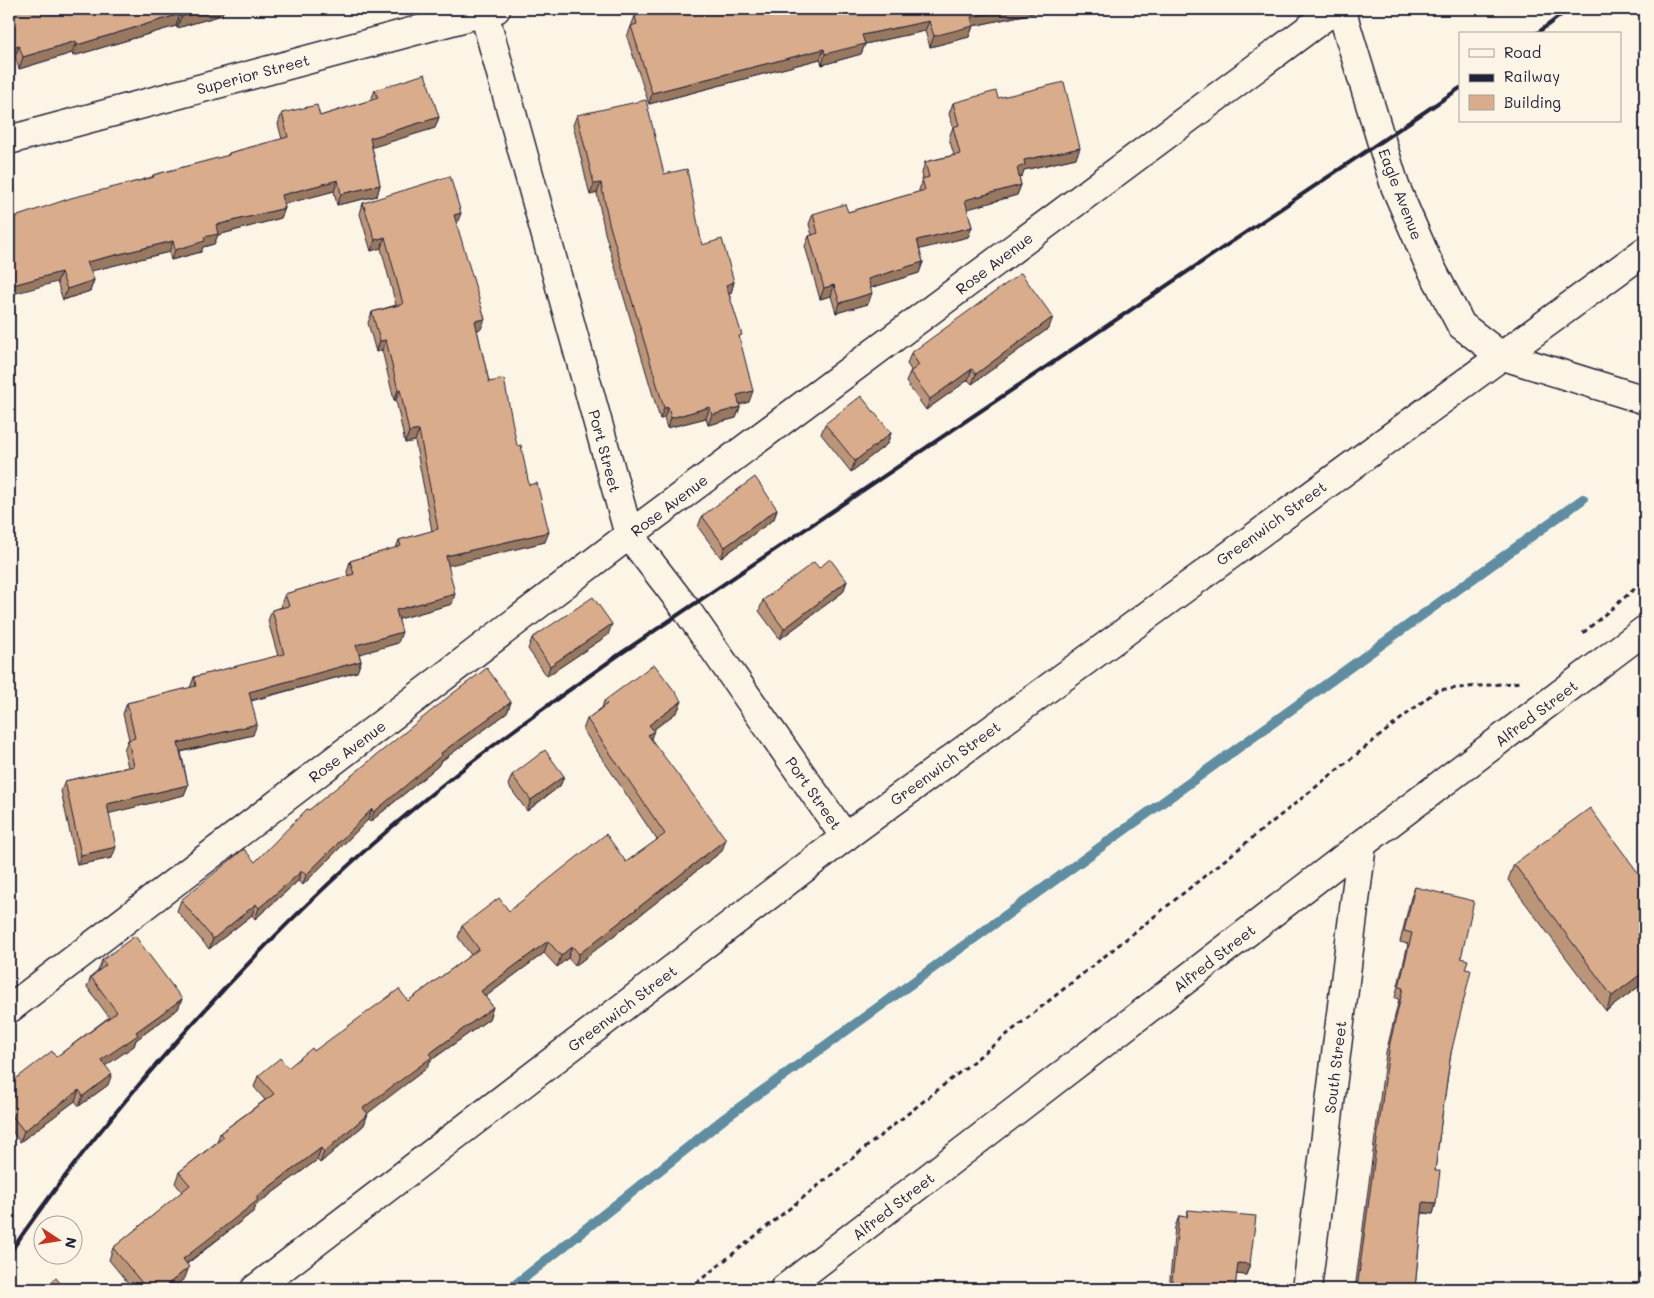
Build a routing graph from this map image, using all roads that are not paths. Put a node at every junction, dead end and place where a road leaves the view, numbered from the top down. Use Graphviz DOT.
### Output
graph roads {
  1 [pos="1335,9"];
  2 [pos="1341,9"];
  3 [pos="488,10"];
  4 [pos="9,140"];
  5 [pos="1645,251"];
  6 [pos="1500,355"];
  7 [pos="1645,400"];
  8 [pos="629,535"];
  9 [pos="1645,630"];
  10 [pos="845,837"];
  11 [pos="1362,844"];
  12 [pos="9,1009"];
  13 [pos="255,1289"];
  14 [pos="784,1289"];
  15 [pos="1307,1289"];
  1 -- 8 [label="street, Rose Avenue"];
  2 -- 6 [label="street, Eagle Avenue"];
  3 -- 4 [label="street, Superior Street"];
  3 -- 8 [label="street, Port Street"];
  5 -- 6 [label="street, Greenwich Street"];
  6 -- 7 [label="street"];
  6 -- 10 [label="street, Greenwich Street"];
  8 -- 10 [label="street, Port Street"];
  8 -- 12 [label="street, Rose Avenue"];
  9 -- 11 [label="street, Alfred Street"];
  10 -- 13 [label="street, Greenwich Street"];
  11 -- 14 [label="street, Alfred Street"];
  11 -- 15 [label="street, South Street"];
}
